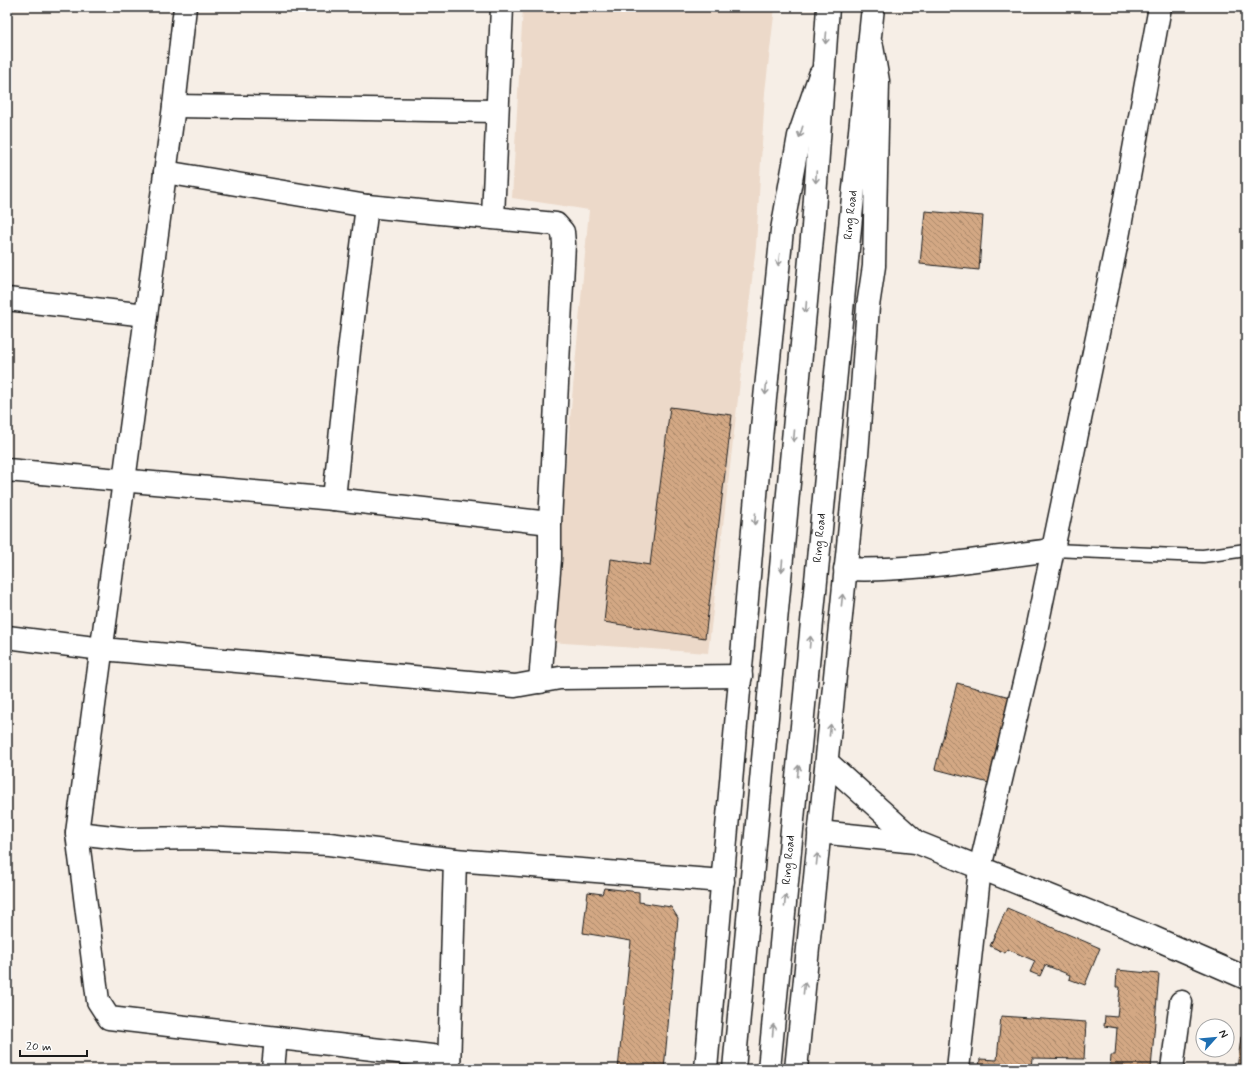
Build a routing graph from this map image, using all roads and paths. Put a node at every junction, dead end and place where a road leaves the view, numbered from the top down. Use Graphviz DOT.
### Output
graph roads {
  1 [pos="184,7"];
  2 [pos="502,7"];
  3 [pos="828,7"];
  4 [pos="873,7"];
  5 [pos="1160,7"];
  6 [pos="870,33"];
  7 [pos="823,69"];
  8 [pos="174,106"];
  9 [pos="497,111"];
  10 [pos="165,172"];
  11 [pos="367,206"];
  12 [pos="493,217"];
  13 [pos="7,299"];
  14 [pos="146,315"];
  15 [pos="7,470"];
  16 [pos="124,479"];
  17 [pos="334,499"];
  18 [pos="550,523"];
  19 [pos="1052,550"];
  20 [pos="1246,550"];
  21 [pos="845,569"];
  22 [pos="7,638"];
  23 [pos="102,649"];
  24 [pos="741,676"];
  25 [pos="540,682"];
  26 [pos="827,762"];
  27 [pos="820,832"];
  28 [pos="77,833"];
  29 [pos="916,842"];
  30 [pos="455,860"];
  31 [pos="980,868"];
  32 [pos="723,881"];
  33 [pos="1246,978"];
  34 [pos="1181,1002"];
  35 [pos="276,1038"];
  36 [pos="449,1064"];
  37 [pos="273,1069"];
  38 [pos="706,1069"];
  39 [pos="734,1069"];
  40 [pos="769,1069"];
  41 [pos="796,1069"];
  42 [pos="958,1069"];
  43 [pos="1172,1069"];
  1 -- 8 [label="main road"];
  2 -- 9 [label="main road"];
  3 -- 7 [label="main road, one-way"];
  4 -- 6 [label="main road, Ring Road"];
  5 -- 19 [label="main road"];
  6 -- 21 [label="main road"];
  40 -- 6 [label="main road, Ring Road, one-way"];
  7 -- 24 [label="main road, one-way"];
  7 -- 39 [label="main road, one-way"];
  8 -- 9 [label="main road"];
  8 -- 10 [label="main road"];
  9 -- 12 [label="main road"];
  10 -- 11 [label="main road"];
  10 -- 14 [label="main road"];
  11 -- 12 [label="main road"];
  11 -- 17 [label="main road"];
  12 -- 18 [label="main road"];
  13 -- 14 [label="main road"];
  14 -- 16 [label="main road"];
  15 -- 16 [label="main road"];
  16 -- 17 [label="main road"];
  16 -- 23 [label="main road"];
  17 -- 18 [label="main road"];
  18 -- 25 [label="main road"];
  19 -- 20 [label="lane"];
  19 -- 21 [label="main road"];
  19 -- 31 [label="main road"];
  26 -- 21 [label="main road, one-way"];
  22 -- 23 [label="main road"];
  23 -- 25 [label="main road"];
  23 -- 28 [label="main road"];
  24 -- 25 [label="main road"];
  24 -- 32 [label="main road"];
  26 -- 27 [label="main road"];
  26 -- 29 [label="main road"];
  27 -- 29 [label="main road"];
  41 -- 27 [label="main road, one-way"];
  28 -- 30 [label="main road"];
  28 -- 35 [label="main road"];
  29 -- 31 [label="main road"];
  30 -- 32 [label="main road"];
  30 -- 36 [label="main road"];
  31 -- 33 [label="main road"];
  31 -- 42 [label="main road"];
  32 -- 38 [label="main road"];
  34 -- 43 [label="main road"];
  35 -- 36 [label="main road"];
  35 -- 37 [label="main road"];
}
